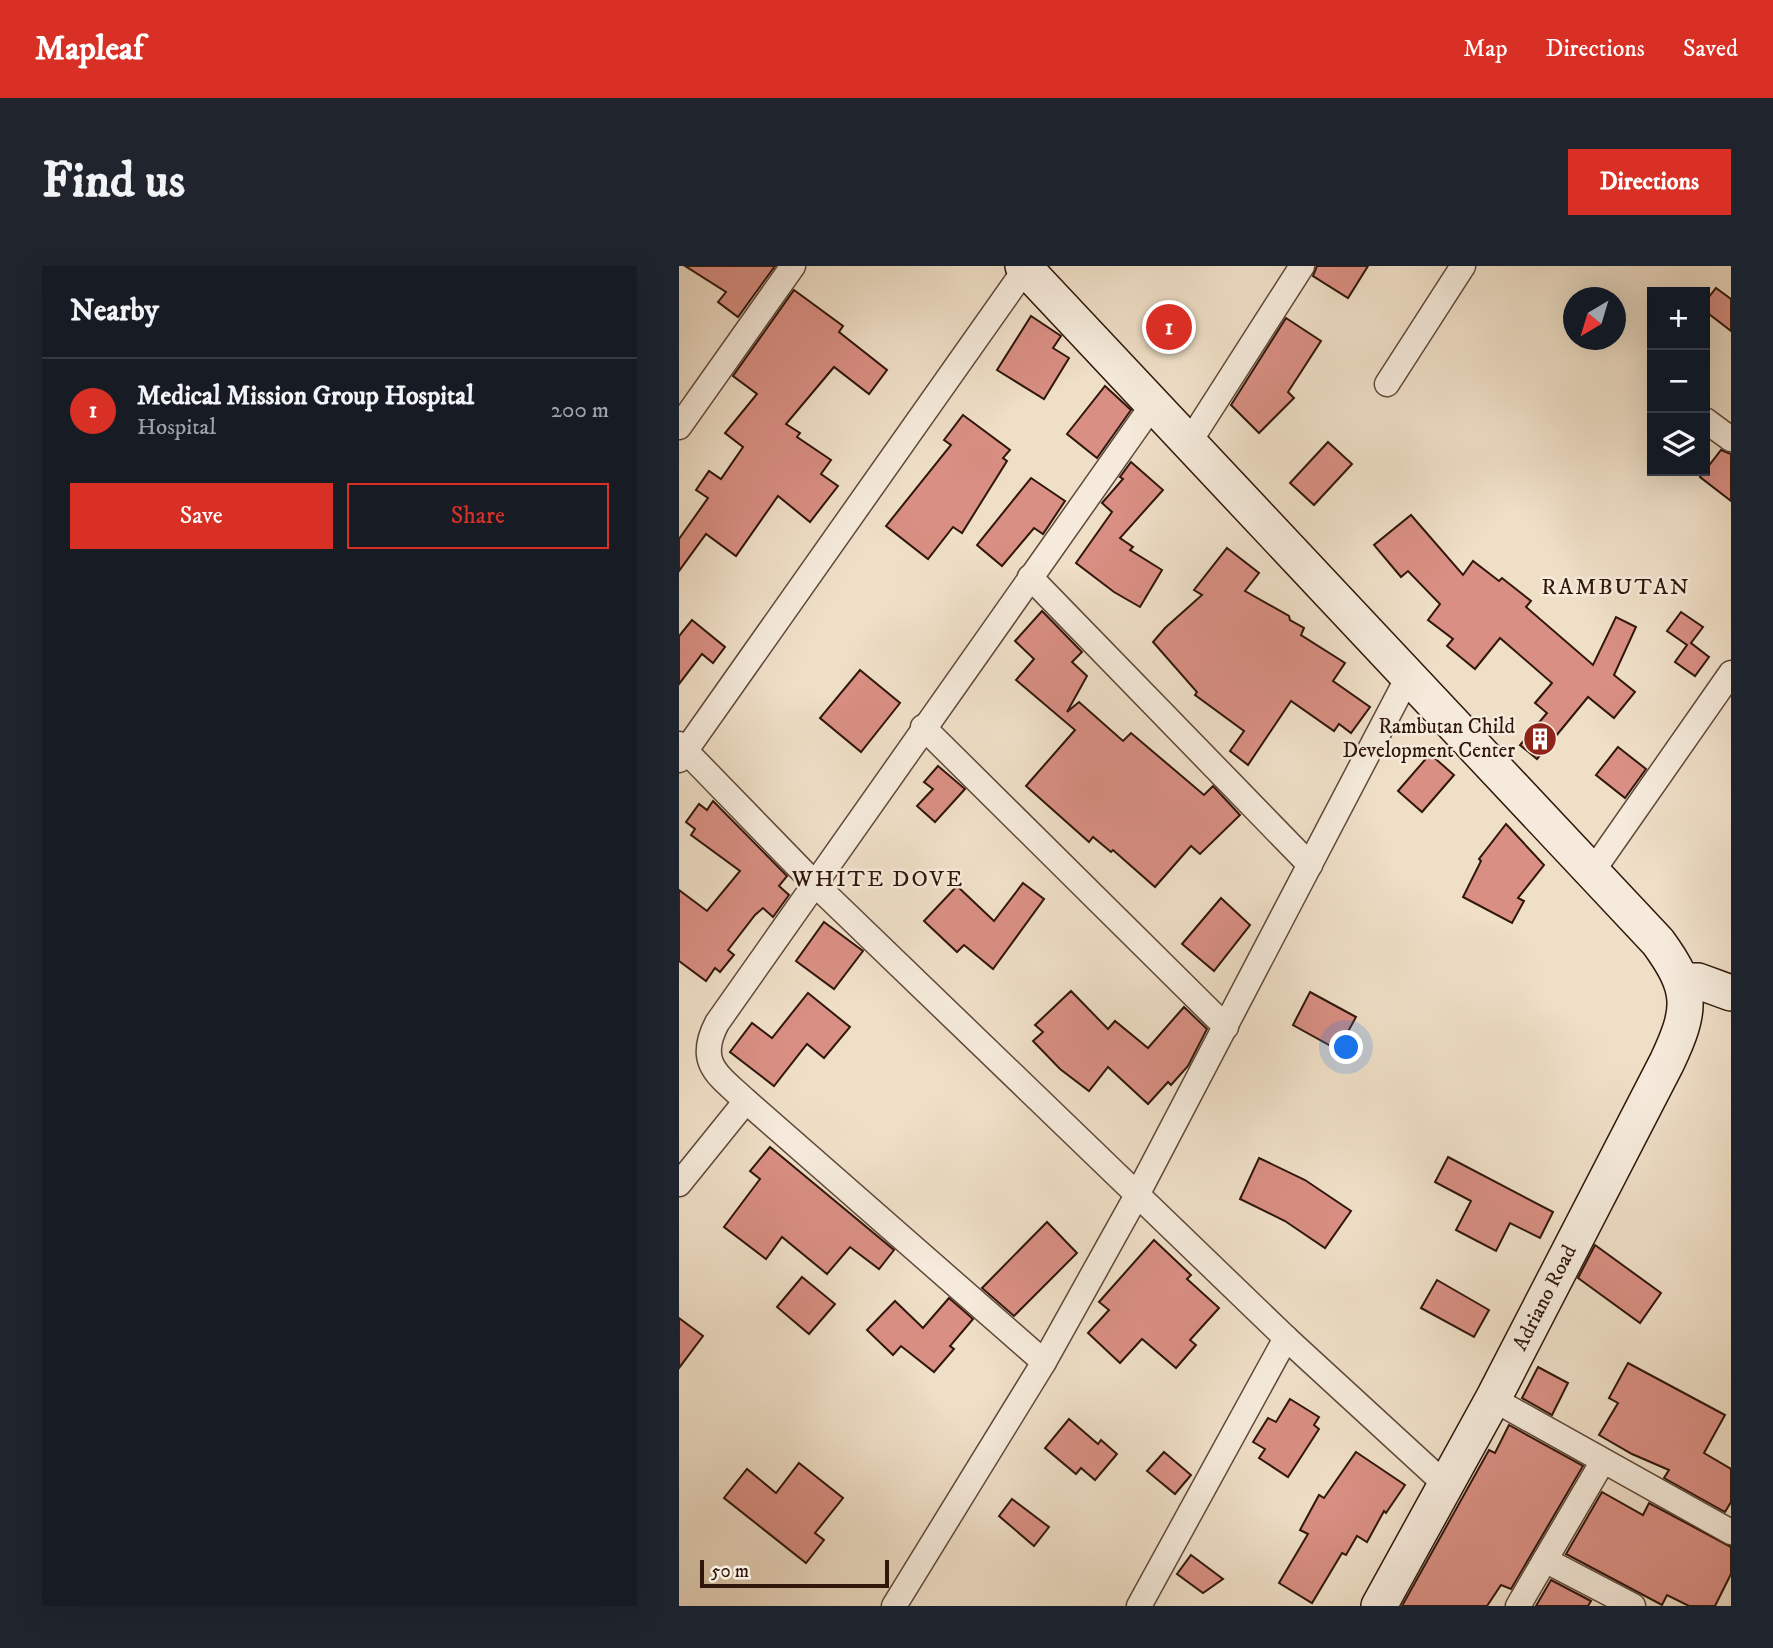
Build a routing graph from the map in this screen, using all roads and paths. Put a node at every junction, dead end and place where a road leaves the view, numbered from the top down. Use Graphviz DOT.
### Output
graph roads {
  1 [pos="793,266"];
  2 [pos="1302,266"];
  3 [pos="1462,266"];
  4 [pos="1025,267"];
  5 [pos="1387,384"];
  6 [pos="1154,403"];
  7 [pos="1710,424"];
  8 [pos="679,427"];
  9 [pos="1731,439"];
  10 [pos="1190,441"];
  11 [pos="1030,577"];
  12 [pos="1731,673"];
  13 [pos="1409,675"];
  14 [pos="923,727"];
  15 [pos="681,752"];
  16 [pos="1310,865"];
  17 [pos="1592,872"];
  18 [pos="816,885"];
  19 [pos="1683,981"];
  20 [pos="1731,993"];
  21 [pos="1226,1027"];
  22 [pos="746,1101"];
  23 [pos="679,1184"];
  24 [pos="1137,1195"];
  25 [pos="1286,1338"];
  26 [pos="1044,1362"];
  27 [pos="1493,1399"];
  28 [pos="1603,1461"];
  29 [pos="1446,1485"];
  30 [pos="1731,1532"];
  31 [pos="1545,1560"];
  32 [pos="894,1606"];
  33 [pos="1139,1606"];
  34 [pos="1379,1606"];
  35 [pos="1518,1606"];
  36 [pos="1633,1606"];
  1 -- 8 [label="street"];
  2 -- 10 [label="street"];
  3 -- 5 [label="street"];
  4 -- 6 [label="street"];
  4 -- 15 [label="street"];
  6 -- 10 [label="street"];
  6 -- 11 [label="street"];
  7 -- 9 [label="street"];
  10 -- 13 [label="street"];
  11 -- 14 [label="street"];
  11 -- 16 [label="street"];
  12 -- 17 [label="street"];
  13 -- 16 [label="street"];
  13 -- 17 [label="street"];
  14 -- 18 [label="street"];
  14 -- 21 [label="street"];
  15 -- 18 [label="street"];
  16 -- 21 [label="street"];
  17 -- 19 [label="street"];
  18 -- 22 [label="street"];
  18 -- 24 [label="street"];
  19 -- 20 [label="street"];
  19 -- 27 [label="street, Adriano Road"];
  21 -- 24 [label="street"];
  22 -- 23 [label="street"];
  22 -- 26 [label="street"];
  24 -- 25 [label="street"];
  24 -- 26 [label="street"];
  25 -- 29 [label="street"];
  25 -- 33 [label="street"];
  26 -- 32 [label="street"];
  27 -- 28 [label="street"];
  27 -- 29 [label="street, Adriano Road"];
  28 -- 30 [label="street"];
  28 -- 31 [label="street"];
  29 -- 34 [label="street, Adriano Road"];
  31 -- 35 [label="street"];
  31 -- 36 [label="street"];
}
